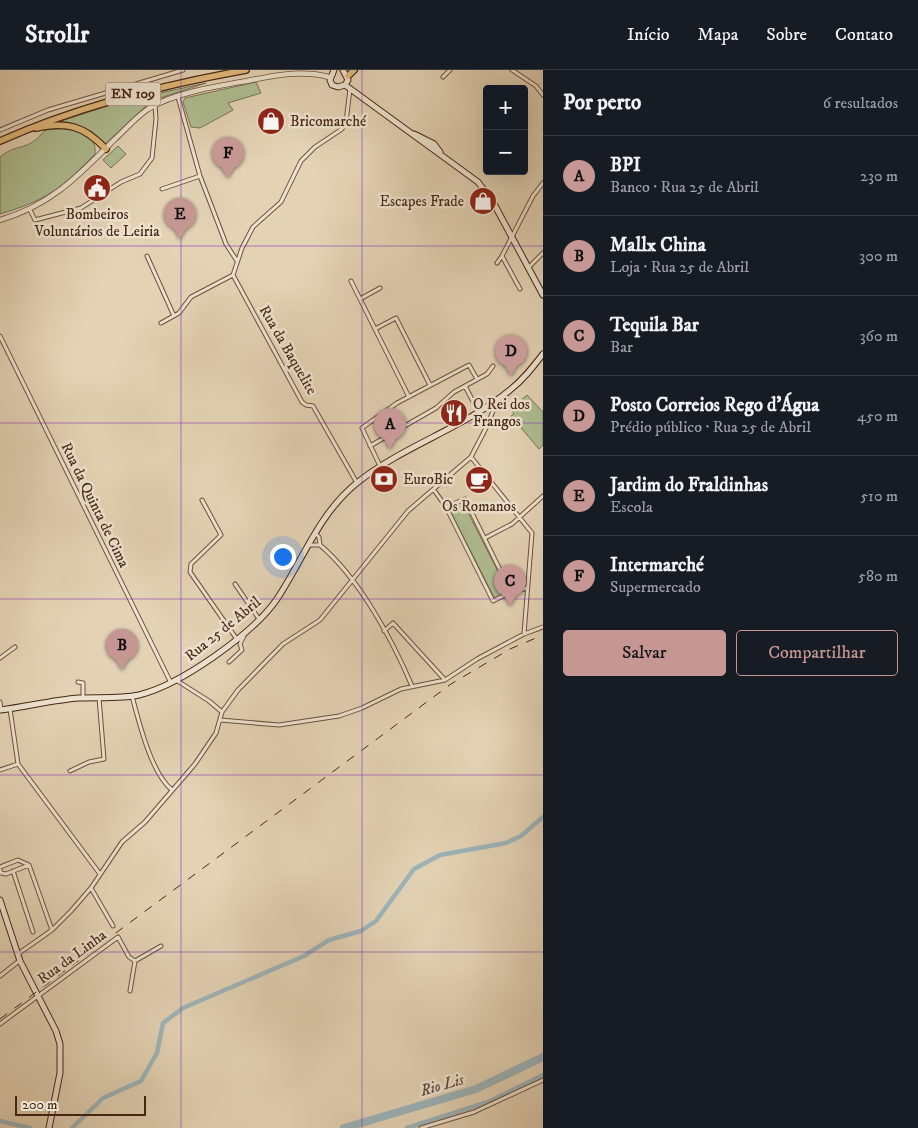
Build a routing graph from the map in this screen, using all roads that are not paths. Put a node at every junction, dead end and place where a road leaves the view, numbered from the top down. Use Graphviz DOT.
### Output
graph roads {
  1 [pos="183,70"];
  2 [pos="246,70"];
  3 [pos="334,70"];
  4 [pos="343,70"];
  5 [pos="354,70"];
  6 [pos="450,70"];
  7 [pos="512,70"];
  8 [pos="348,76"];
  9 [pos="443,76"];
  10 [pos="329,77"];
  11 [pos="345,85"];
  12 [pos="350,89"];
  13 [pos="543,94"];
  14 [pos="178,97"];
  15 [pos="154,106"];
  16 [pos="0,130"];
  17 [pos="24,130"];
  18 [pos="410,133"];
  19 [pos="0,141"];
  20 [pos="434,144"];
  21 [pos="428,146"];
  22 [pos="106,149"];
  23 [pos="443,156"];
  24 [pos="200,176"];
  25 [pos="543,183"];
  26 [pos="162,189"];
  27 [pos="30,210"];
  28 [pos="0,220"];
  29 [pos="512,237"];
  30 [pos="543,253"];
  31 [pos="147,256"];
  32 [pos="502,256"];
  33 [pos="237,261"];
  34 [pos="497,263"];
  35 [pos="528,268"];
  36 [pos="234,275"];
  37 [pos="351,281"];
  38 [pos="380,288"];
  39 [pos="520,289"];
  40 [pos="542,291"];
  41 [pos="360,299"];
  42 [pos="174,316"];
  43 [pos="161,322"];
  44 [pos="375,329"];
  45 [pos="0,336"];
  46 [pos="543,348"];
  47 [pos="543,354"];
  48 [pos="493,366"];
  49 [pos="522,378"];
  50 [pos="477,379"];
  51 [pos="430,385"];
  52 [pos="465,386"];
  53 [pos="409,397"];
  54 [pos="492,403"];
  55 [pos="478,411"];
  56 [pos="370,446"];
  57 [pos="471,457"];
  58 [pos="380,466"];
  59 [pos="357,483"];
  60 [pos="434,490"];
  61 [pos="543,496"];
  62 [pos="202,500"];
  63 [pos="446,507"];
  64 [pos="520,515"];
  65 [pos="314,532"];
  66 [pos="485,538"];
  67 [pos="308,544"];
  68 [pos="320,545"];
  69 [pos="354,580"];
  70 [pos="235,584"];
  71 [pos="527,588"];
  72 [pos="511,592"];
  73 [pos="259,619"];
  74 [pos="543,627"];
  75 [pos="384,631"];
  76 [pos="243,632"];
  77 [pos="524,634"];
  78 [pos="236,638"];
  79 [pos="15,647"];
  80 [pos="0,658"];
  81 [pos="229,662"];
  82 [pos="445,680"];
  83 [pos="78,682"];
  84 [pos="174,682"];
  85 [pos="412,686"];
  86 [pos="132,696"];
  87 [pos="99,697"];
  88 [pos="83,698"];
  89 [pos="0,702"];
  90 [pos="10,708"];
  91 [pos="1,710"];
  92 [pos="222,712"];
  93 [pos="220,720"];
  94 [pos="18,764"];
  95 [pos="0,770"];
  96 [pos="70,771"];
  97 [pos="172,790"];
  98 [pos="29,865"];
  99 [pos="0,869"];
  100 [pos="13,871"];
  101 [pos="100,874"];
  102 [pos="91,888"];
  103 [pos="0,900"];
  104 [pos="113,926"];
  105 [pos="52,930"];
  106 [pos="33,932"];
  107 [pos="160,946"];
  108 [pos="17,954"];
  109 [pos="20,961"];
  110 [pos="135,961"];
  111 [pos="0,976"];
  112 [pos="130,991"];
  113 [pos="38,996"];
  114 [pos="0,1024"];
  115 [pos="543,1080"];
  116 [pos="50,1127"];
  117 [pos="422,1128"];
  1 -- 16 [label="street"];
  2 -- 17 [label="main road, EN 109"];
  3 -- 10 [label="main road"];
  4 -- 8 [label="main road"];
  5 -- 8 [label="main road"];
  6 -- 9 [label="street"];
  7 -- 13 [label="street"];
  8 -- 11 [label="main road"];
  10 -- 11 [label="main road"];
  10 -- 14 [label="street"];
  11 -- 12 [label="main road"];
  12 -- 18 [label="main road"];
  12 -- 33 [label="street"];
  14 -- 15 [label="street"];
  14 -- 24 [label="street"];
  15 -- 22 [label="street"];
  15 -- 27 [label="street"];
  17 -- 19 [label="main road, EN 109"];
  17 -- 22 [label="main road"];
  18 -- 20 [label="main road"];
  18 -- 21 [label="main road"];
  20 -- 21 [label="main road"];
  20 -- 23 [label="main road"];
  21 -- 23 [label="main road"];
  22 -- 27 [label="street"];
  23 -- 29 [label="main road"];
  24 -- 26 [label="street"];
  24 -- 33 [label="street"];
  25 -- 29 [label="street"];
  27 -- 28 [label="street"];
  29 -- 32 [label="street"];
  29 -- 35 [label="main road"];
  30 -- 35 [label="street"];
  31 -- 42 [label="street"];
  32 -- 34 [label="street"];
  32 -- 39 [label="street"];
  33 -- 36 [label="street"];
  35 -- 40 [label="main road"];
  36 -- 42 [label="street"];
  36 -- 59 [label="street, Rua da Baquelite"];
  37 -- 41 [label="street"];
  38 -- 41 [label="street"];
  41 -- 44 [label="street"];
  42 -- 43 [label="street"];
  44 -- 51 [label="street"];
  44 -- 53 [label="street"];
  45 -- 84 [label="street, Rua da Quinta de Cima"];
  46 -- 49 [label="main road, Rua 25 de Abril"];
  47 -- 49 [label="main road, Rua 25 de Abril"];
  48 -- 50 [label="street"];
  49 -- 54 [label="main road, Rua 25 de Abril"];
  50 -- 51 [label="street"];
  50 -- 52 [label="street"];
  51 -- 53 [label="street"];
  52 -- 55 [label="street"];
  52 -- 56 [label="street"];
  53 -- 56 [label="street"];
  54 -- 55 [label="main road, Rua 25 de Abril"];
  54 -- 57 [label="street"];
  55 -- 58 [label="main road, Rua 25 de Abril"];
  56 -- 58 [label="street"];
  57 -- 60 [label="street"];
  57 -- 64 [label="street"];
  58 -- 59 [label="main road, Rua 25 de Abril"];
  59 -- 65 [label="main road, Rua 25 de Abril"];
  60 -- 63 [label="street"];
  60 -- 69 [label="street"];
  61 -- 64 [label="street"];
  62 -- 78 [label="street"];
  63 -- 66 [label="street"];
  63 -- 72 [label="street"];
  64 -- 66 [label="street"];
  64 -- 71 [label="street"];
  65 -- 67 [label="main road, Rua 25 de Abril"];
  65 -- 68 [label="street"];
  66 -- 72 [label="street"];
  67 -- 68 [label="street"];
  67 -- 73 [label="main road, Rua 25 de Abril"];
  68 -- 69 [label="street"];
  69 -- 75 [label="street"];
  69 -- 92 [label="street"];
  70 -- 73 [label="street"];
  71 -- 72 [label="street"];
  71 -- 77 [label="street"];
  73 -- 76 [label="main road, Rua 25 de Abril"];
  74 -- 77 [label="street"];
  75 -- 82 [label="street"];
  75 -- 85 [label="street"];
  76 -- 78 [label="main road, Rua 25 de Abril"];
  76 -- 81 [label="street"];
  77 -- 82 [label="street"];
  78 -- 84 [label="main road, Rua 25 de Abril"];
  79 -- 80 [label="street"];
  82 -- 85 [label="street"];
  83 -- 88 [label="street"];
  84 -- 86 [label="main road, Rua 25 de Abril"];
  84 -- 92 [label="street"];
  85 -- 93 [label="street"];
  86 -- 87 [label="main road, Rua 25 de Abril"];
  86 -- 97 [label="street"];
  87 -- 88 [label="main road, Rua 25 de Abril"];
  87 -- 96 [label="street"];
  88 -- 90 [label="main road, Rua 25 de Abril"];
  89 -- 91 [label="street"];
  90 -- 91 [label="main road, Rua 25 de Abril"];
  90 -- 94 [label="street"];
  92 -- 93 [label="street"];
  93 -- 97 [label="street"];
  94 -- 95 [label="street"];
  94 -- 101 [label="street"];
  97 -- 101 [label="street"];
  98 -- 99 [label="street"];
  98 -- 100 [label="street"];
  98 -- 105 [label="street"];
  99 -- 100 [label="street"];
  100 -- 106 [label="street"];
  101 -- 102 [label="street"];
  102 -- 104 [label="street"];
  102 -- 105 [label="street"];
  103 -- 108 [label="main road"];
  105 -- 108 [label="street"];
  107 -- 110 [label="street"];
  108 -- 109 [label="main road"];
  109 -- 111 [label="street"];
  109 -- 113 [label="main road"];
  110 -- 112 [label="street"];
  110 -- 113 [label="street, Rua da Linha"];
  113 -- 114 [label="street, Rua da Linha"];
  113 -- 116 [label="main road"];
  115 -- 117 [label="street"];
}
